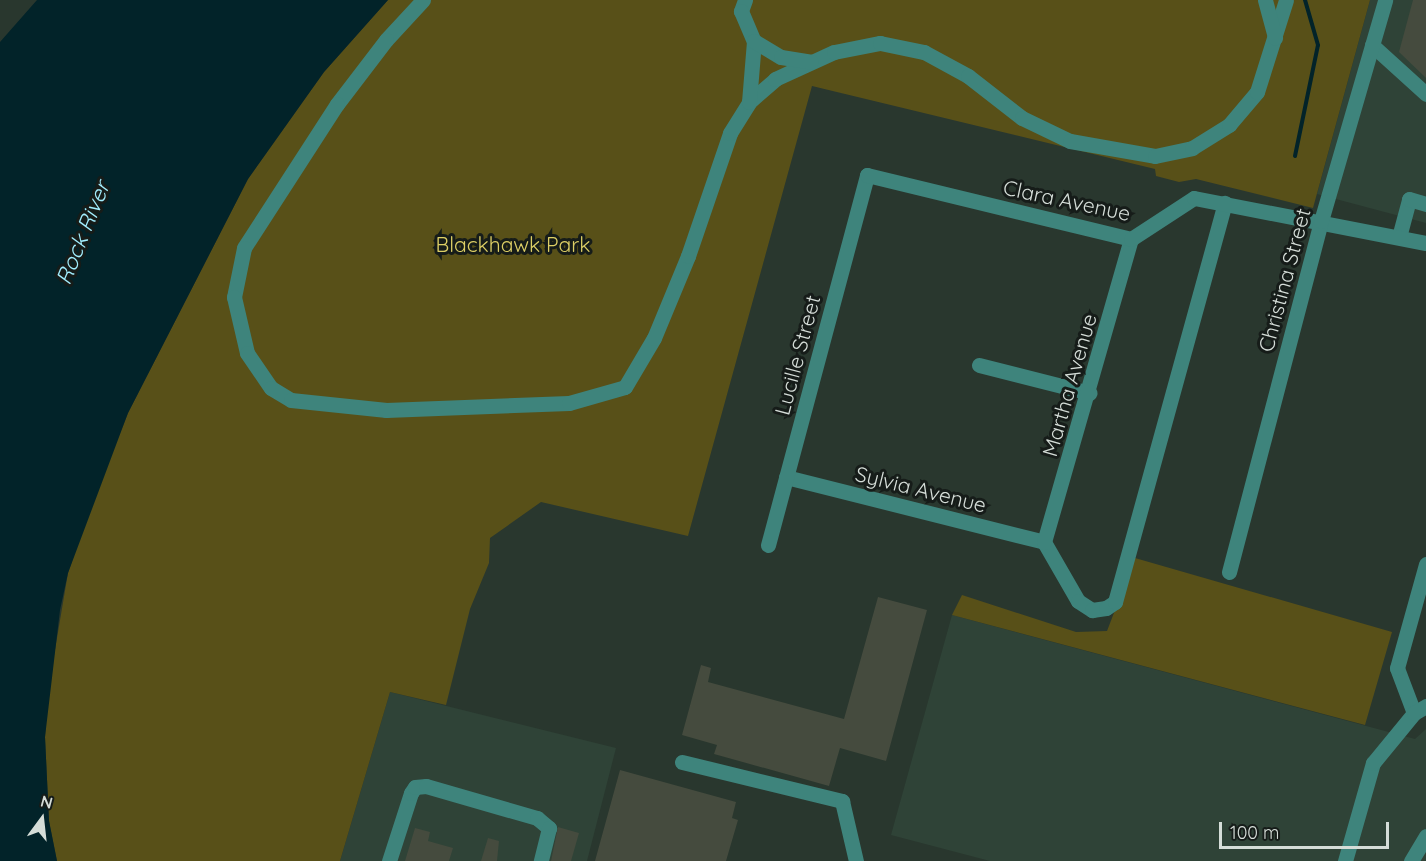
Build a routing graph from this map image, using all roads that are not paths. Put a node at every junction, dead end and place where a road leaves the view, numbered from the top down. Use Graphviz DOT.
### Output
graph roads {
  1 [pos="423,0"];
  2 [pos="744,0"];
  3 [pos="1265,0"];
  4 [pos="1286,0"];
  5 [pos="1385,0"];
  6 [pos="1275,38"];
  7 [pos="754,41"];
  8 [pos="1372,45"];
  9 [pos="811,62"];
  10 [pos="1426,94"];
  11 [pos="749,102"];
  12 [pos="867,175"];
  13 [pos="1225,203"];
  14 [pos="1426,204"];
  15 [pos="1321,221"];
  16 [pos="1399,237"];
  17 [pos="1131,239"];
  18 [pos="1426,243"];
  19 [pos="979,365"];
  20 [pos="1090,393"];
  21 [pos="786,477"];
  22 [pos="1044,542"];
  23 [pos="768,545"];
  24 [pos="1426,564"];
  25 [pos="1229,572"];
  26 [pos="1420,710"];
  27 [pos="682,762"];
  28 [pos="1426,836"];
  29 [pos="389,861"];
  30 [pos="541,861"];
  31 [pos="856,861"];
  32 [pos="1345,861"];
  33 [pos="1411,861"];
  1 -- 11 [label="street"];
  2 -- 7 [label="street"];
  3 -- 6 [label="street"];
  4 -- 6 [label="street"];
  5 -- 8 [label="street, Christina Street"];
  6 -- 9 [label="street"];
  7 -- 9 [label="street"];
  7 -- 11 [label="street"];
  8 -- 10 [label="street"];
  8 -- 15 [label="street, Christina Street"];
  9 -- 11 [label="street"];
  12 -- 17 [label="street, Clara Avenue"];
  12 -- 21 [label="street, Lucille Street"];
  13 -- 15 [label="street, Clara Avenue"];
  13 -- 17 [label="street, Clara Avenue"];
  13 -- 22 [label="street"];
  14 -- 16 [label="street"];
  15 -- 16 [label="street, Clara Avenue"];
  15 -- 25 [label="street, Christina Street"];
  16 -- 18 [label="street, Clara Avenue"];
  17 -- 20 [label="street, Martha Avenue"];
  19 -- 20 [label="street"];
  20 -- 22 [label="street, Martha Avenue"];
  21 -- 22 [label="street, Sylvia Avenue"];
  21 -- 23 [label="street, Lucille Street"];
  24 -- 26 [label="street"];
  26 -- 32 [label="street"];
  27 -- 31 [label="street"];
  28 -- 33 [label="street"];
  29 -- 30 [label="street"];
}
